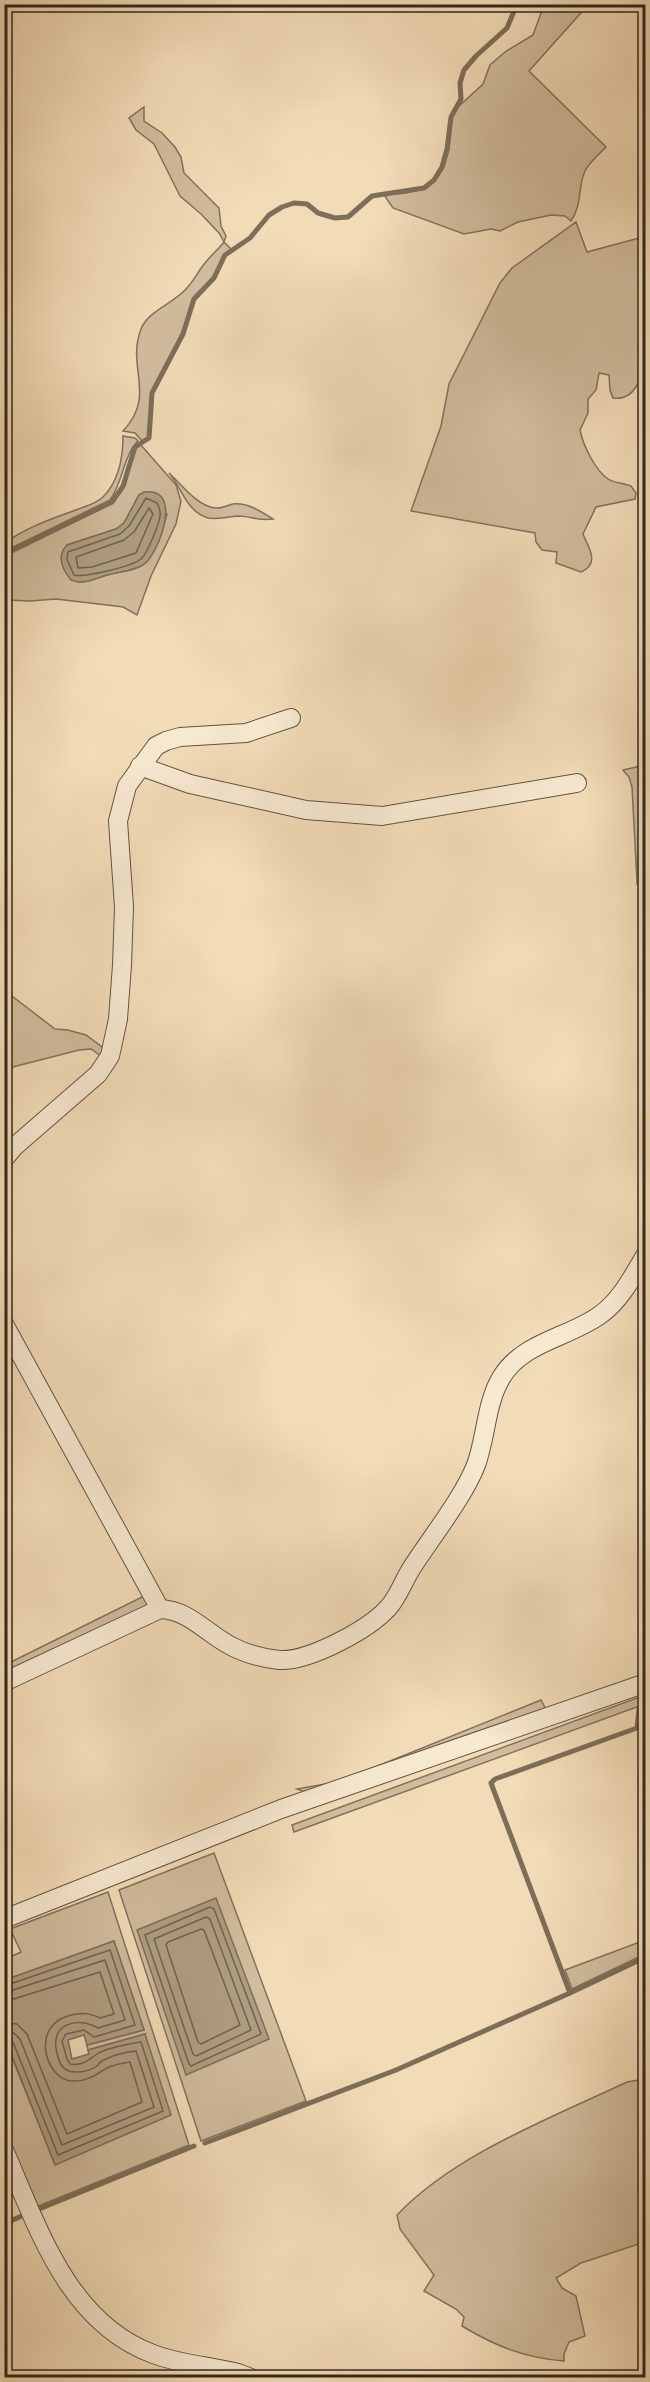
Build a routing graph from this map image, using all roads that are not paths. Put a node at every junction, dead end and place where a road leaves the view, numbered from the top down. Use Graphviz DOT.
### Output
graph roads {
  1 [pos="291,718"];
  2 [pos="140,766"];
  3 [pos="577,783"];
  4 [pos="4,1159"];
  5 [pos="645,1254"];
  6 [pos="4,1324"];
  7 [pos="160,1609"];
  8 [pos="4,1682"];
  9 [pos="645,1683"];
  10 [pos="4,1918"];
  11 [pos="4,2150"];
  12 [pos="251,2378"];
  1 -- 2 [label="street"];
  2 -- 3 [label="street"];
  2 -- 4 [label="street"];
  5 -- 7 [label="street"];
  6 -- 7 [label="street"];
  7 -- 8 [label="street"];
  9 -- 10 [label="street"];
  11 -- 12 [label="street"];
}
